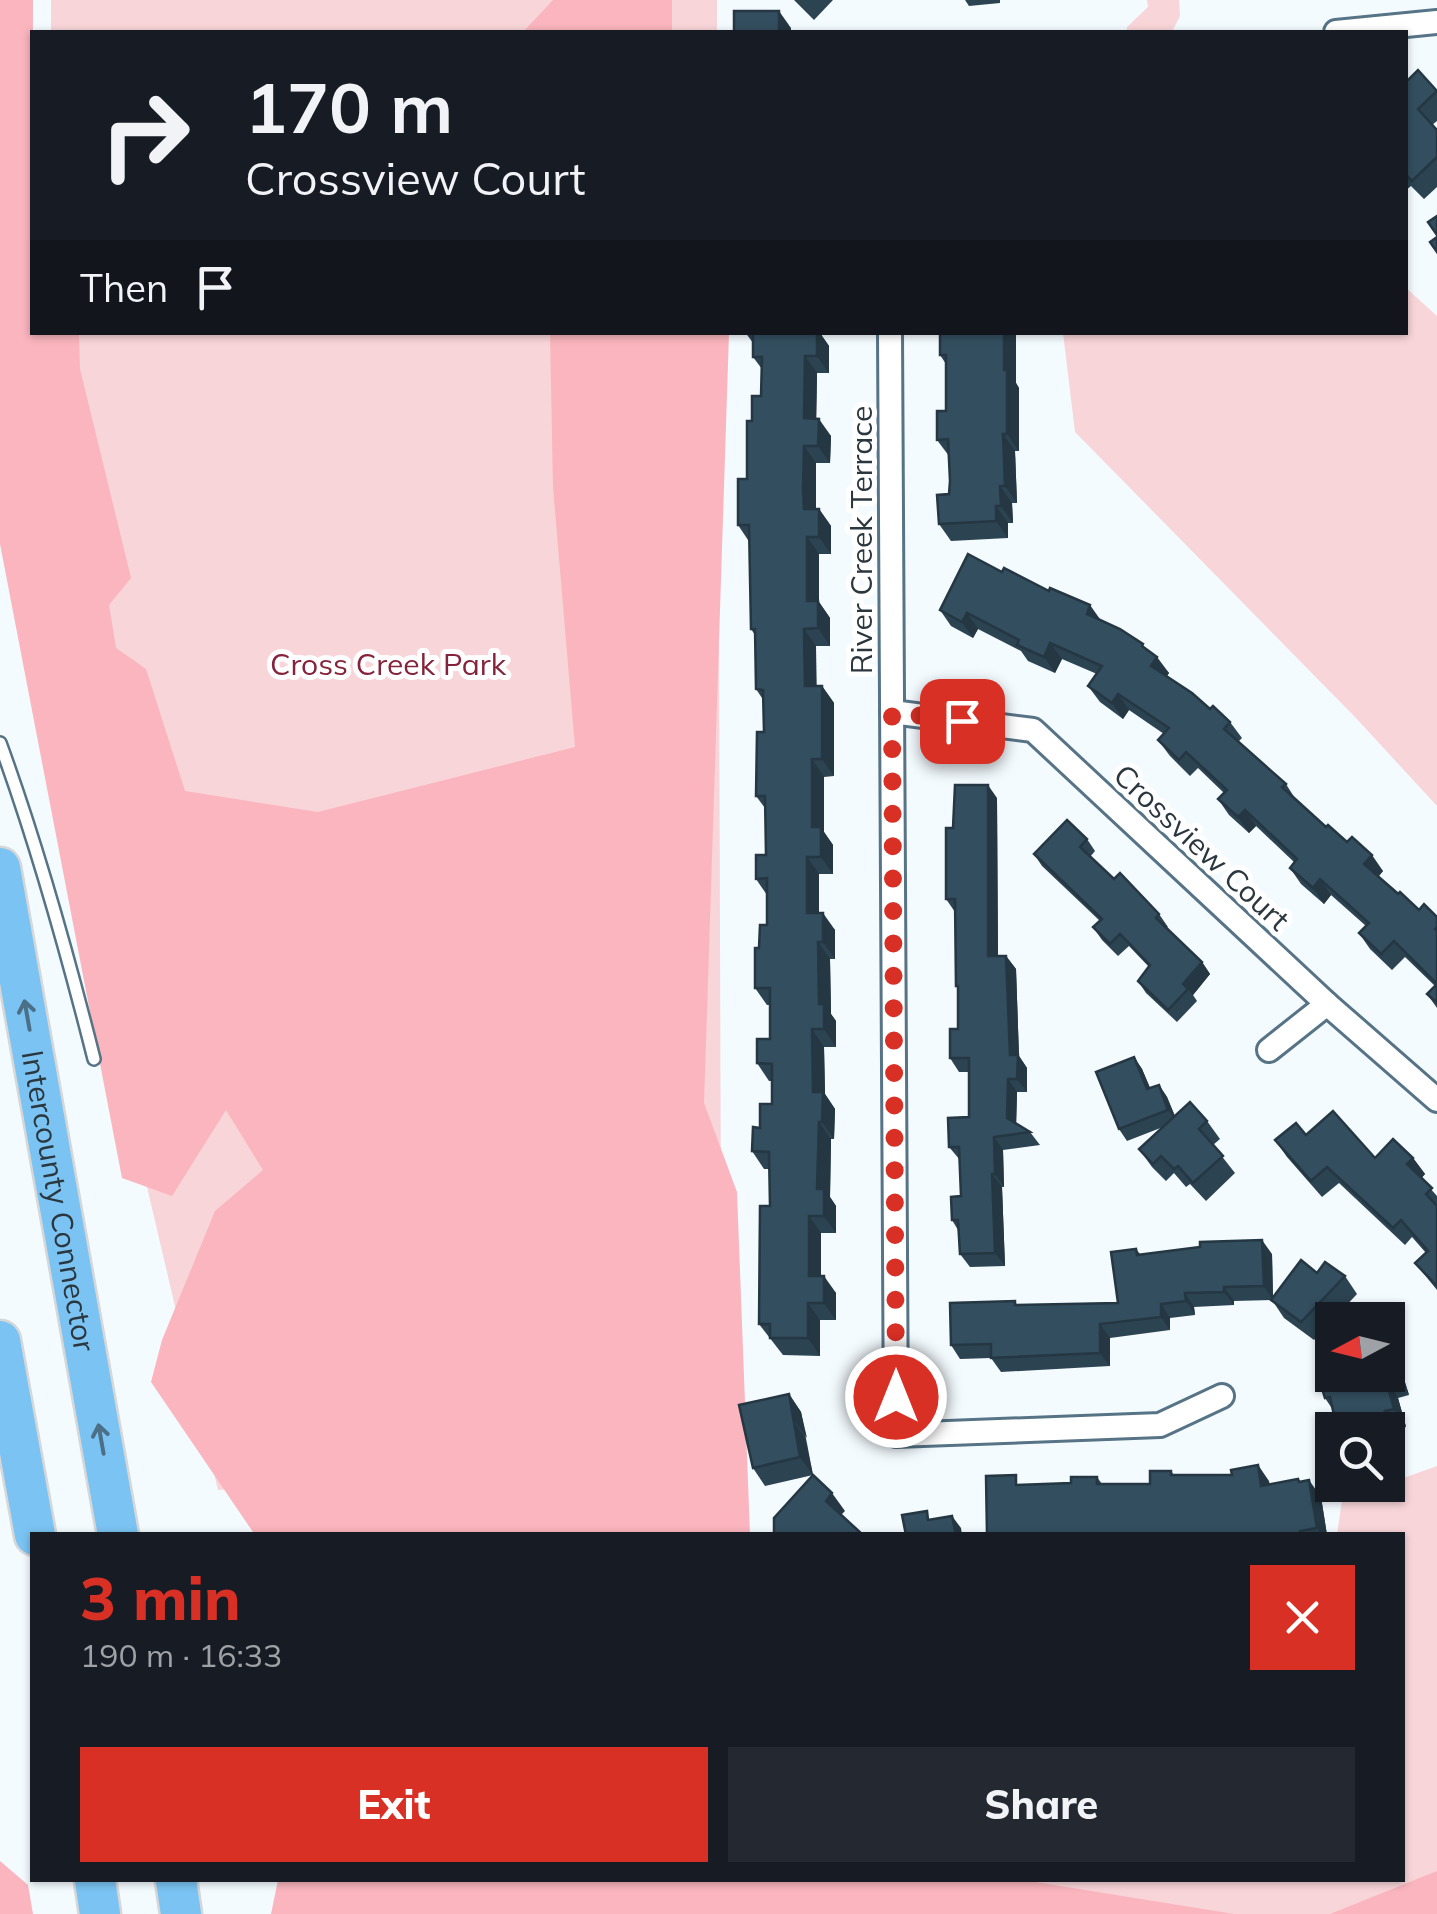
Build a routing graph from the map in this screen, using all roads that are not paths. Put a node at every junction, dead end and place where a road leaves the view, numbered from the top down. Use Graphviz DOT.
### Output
graph roads {
  1 [pos="1437,22"];
  2 [pos="1356,30"];
  3 [pos="890,335"];
  4 [pos="892,712"];
  5 [pos="0,744"];
  6 [pos="0,868"];
  7 [pos="1326,1004"];
  8 [pos="1269,1050"];
  9 [pos="94,1060"];
  10 [pos="1437,1100"];
  11 [pos="0,1341"];
  12 [pos="1222,1396"];
  13 [pos="34,1532"];
  14 [pos="117,1532"];
  15 [pos="94,1882"];
  16 [pos="176,1882"];
  17 [pos="100,1914"];
  18 [pos="181,1914"];
  1 -- 2 [label="street"];
  3 -- 4 [label="street, River Creek Terrace"];
  4 -- 7 [label="street, Crossview Court"];
  4 -- 12 [label="street, River Creek Terrace"];
  5 -- 9 [label="lane"];
  14 -- 6 [label="highway, Intercounty Connector, one-way"];
  7 -- 8 [label="street"];
  7 -- 10 [label="street, Crossview Court"];
  11 -- 13 [label="highway"];
  15 -- 17 [label="highway"];
  16 -- 18 [label="highway"];
}
